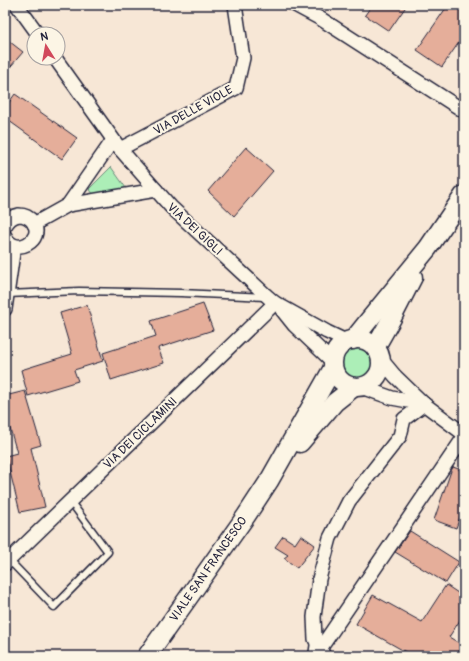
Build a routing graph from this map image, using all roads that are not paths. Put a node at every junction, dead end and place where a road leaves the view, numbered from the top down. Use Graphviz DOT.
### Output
graph roads {
  1 [pos="17,5"];
  2 [pos="235,5"];
  3 [pos="296,5"];
  4 [pos="32,26"];
  5 [pos="61,66"];
  6 [pos="464,111"];
  7 [pos="116,145"];
  8 [pos="156,190"];
  9 [pos="464,195"];
  10 [pos="68,205"];
  11 [pos="6,220"];
  12 [pos="34,224"];
  13 [pos="5,236"];
  14 [pos="14,246"];
  15 [pos="7,294"];
  16 [pos="272,300"];
  17 [pos="5,309"];
  18 [pos="384,313"];
  19 [pos="350,341"];
  20 [pos="378,353"];
  21 [pos="333,365"];
  22 [pos="357,387"];
  23 [pos="424,404"];
  24 [pos="316,412"];
  25 [pos="464,435"];
  26 [pos="70,501"];
  27 [pos="7,562"];
  28 [pos="318,650"];
  29 [pos="147,656"];
  1 -- 4 [label="street"];
  2 -- 7 [label="street, VIA DELLE VIOLE"];
  3 -- 6 [label="street"];
  5 -- 7 [label="street, VIA DEI GIGLI"];
  7 -- 8 [label="street, VIA DEI GIGLI"];
  7 -- 10 [label="street"];
  8 -- 10 [label="street"];
  8 -- 16 [label="street, VIA DEI GIGLI"];
  9 -- 18 [label="street"];
  10 -- 12 [label="street"];
  11 -- 12 [label="street"];
  12 -- 14 [label="street"];
  13 -- 14 [label="street"];
  14 -- 15 [label="street"];
  15 -- 16 [label="lane"];
  15 -- 17 [label="street"];
  16 -- 19 [label="street, VIA DEI GIGLI"];
  16 -- 21 [label="street, VIA DEI GIGLI"];
  16 -- 26 [label="street, VIA DEI CICLAMINI"];
  18 -- 19 [label="street"];
  18 -- 20 [label="street"];
  19 -- 20 [label="street"];
  19 -- 21 [label="street"];
  20 -- 22 [label="street"];
  20 -- 23 [label="street"];
  21 -- 22 [label="street"];
  21 -- 24 [label="street, VIALE SAN FRANCESCO"];
  22 -- 23 [label="street"];
  22 -- 24 [label="street, VIALE SAN FRANCESCO"];
  23 -- 25 [label="street"];
  23 -- 28 [label="street"];
  24 -- 29 [label="street, VIALE SAN FRANCESCO"];
  25 -- 28 [label="street"];
  26 -- 27 [label="street, VIA DEI CICLAMINI"];
  26 -- 27 [label="lane"];
}
